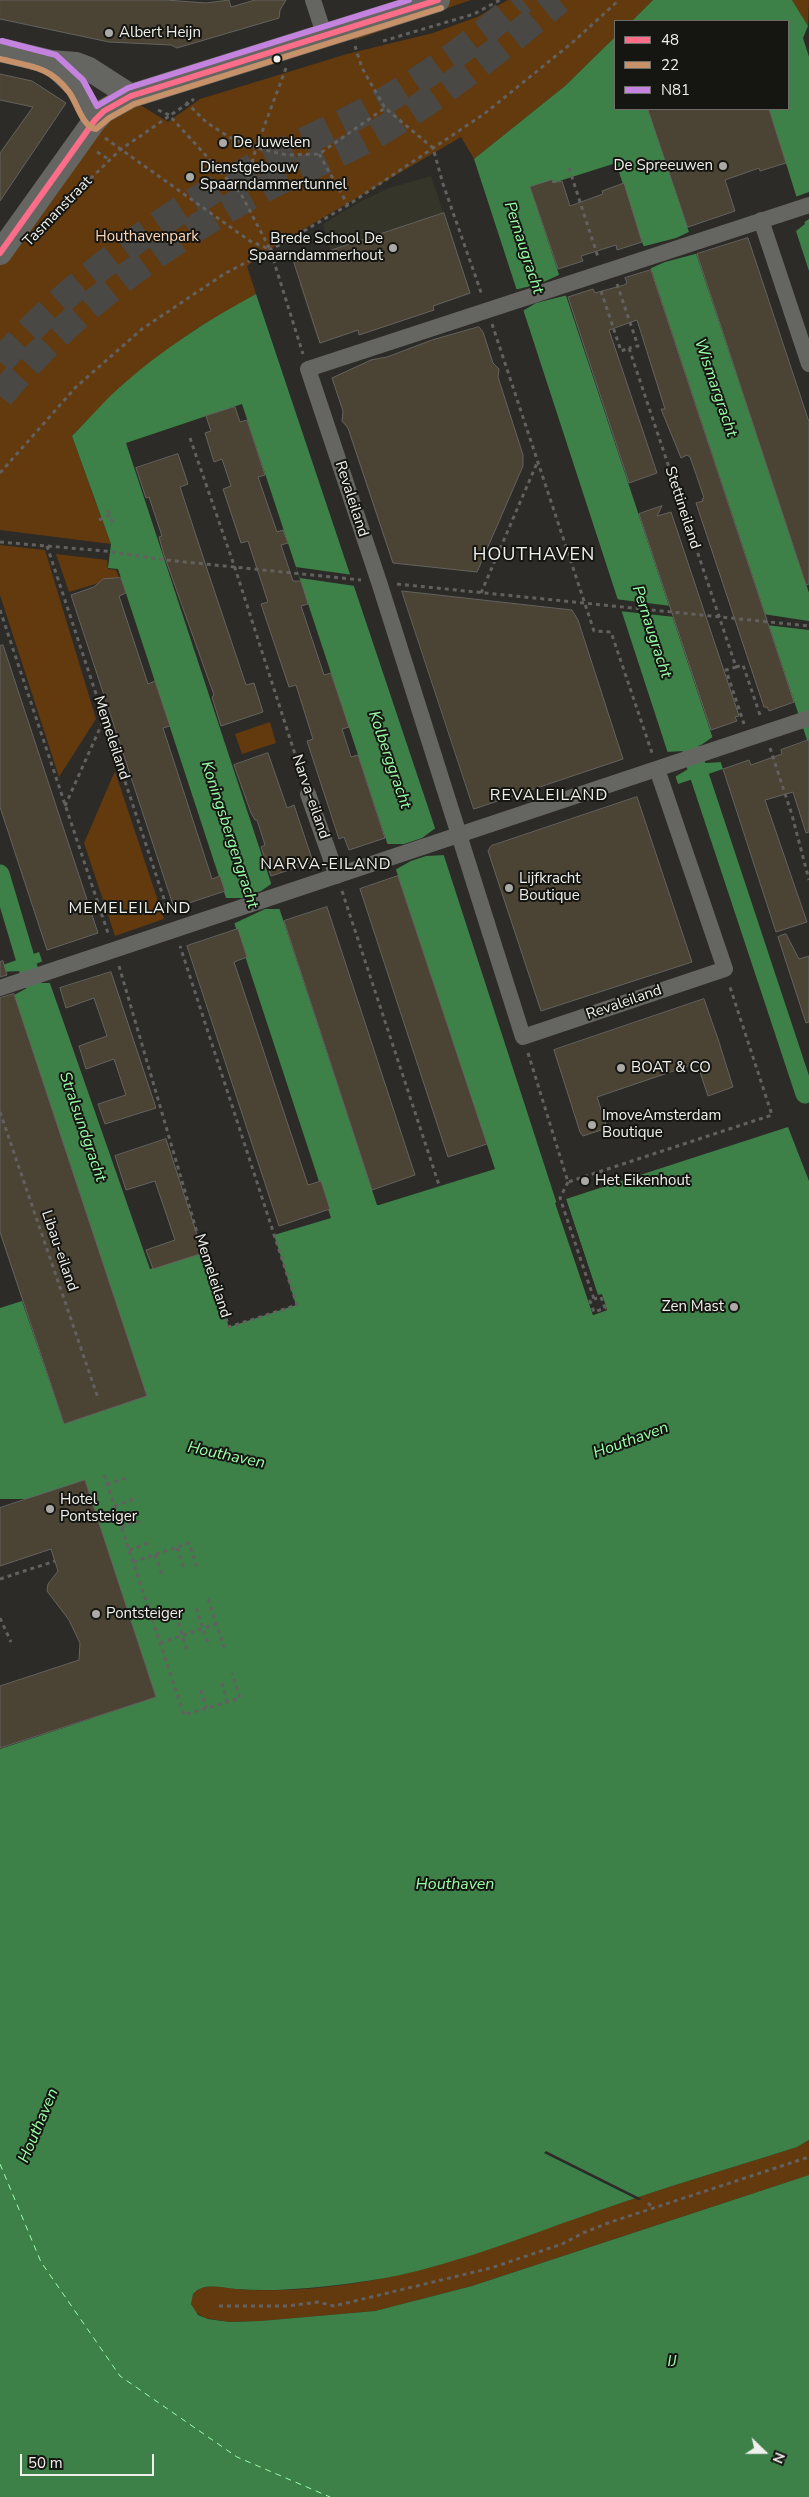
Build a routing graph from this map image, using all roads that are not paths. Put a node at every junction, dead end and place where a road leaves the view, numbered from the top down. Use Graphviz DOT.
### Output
graph roads {
  1 [pos="313,0"];
  2 [pos="398,0"];
  3 [pos="438,0"];
  4 [pos="322,30"];
  5 [pos="0,50"];
  6 [pos="51,62"];
  7 [pos="123,91"];
  8 [pos="91,112"];
  9 [pos="804,206"];
  10 [pos="761,220"];
  11 [pos="0,232"];
  12 [pos="0,253"];
  13 [pos="809,364"];
  14 [pos="803,720"];
  15 [pos="659,768"];
  16 [pos="308,794"];
  17 [pos="452,838"];
  18 [pos="337,876"];
  19 [pos="0,988"];
  1 -- 4 [label="street"];
  2 -- 4 [label="street"];
  3 -- 4 [label="street"];
  4 -- 7 [label="street"];
  4 -- 7 [label="street"];
  5 -- 6 [label="street"];
  6 -- 7 [label="street"];
  6 -- 8 [label="street"];
  7 -- 8 [label="street, Tasmanstraat"];
  8 -- 11 [label="street, Tasmanstraat"];
  8 -- 12 [label="street, Tasmanstraat"];
  9 -- 10 [label="street"];
  10 -- 13 [label="street"];
  10 -- 17 [label="street, Revaleiland"];
  14 -- 15 [label="street"];
  15 -- 17 [label="street"];
  15 -- 17 [label="street, Revaleiland"];
  16 -- 18 [label="street, Narva-eiland"];
  17 -- 18 [label="street"];
  18 -- 19 [label="street"];
}
